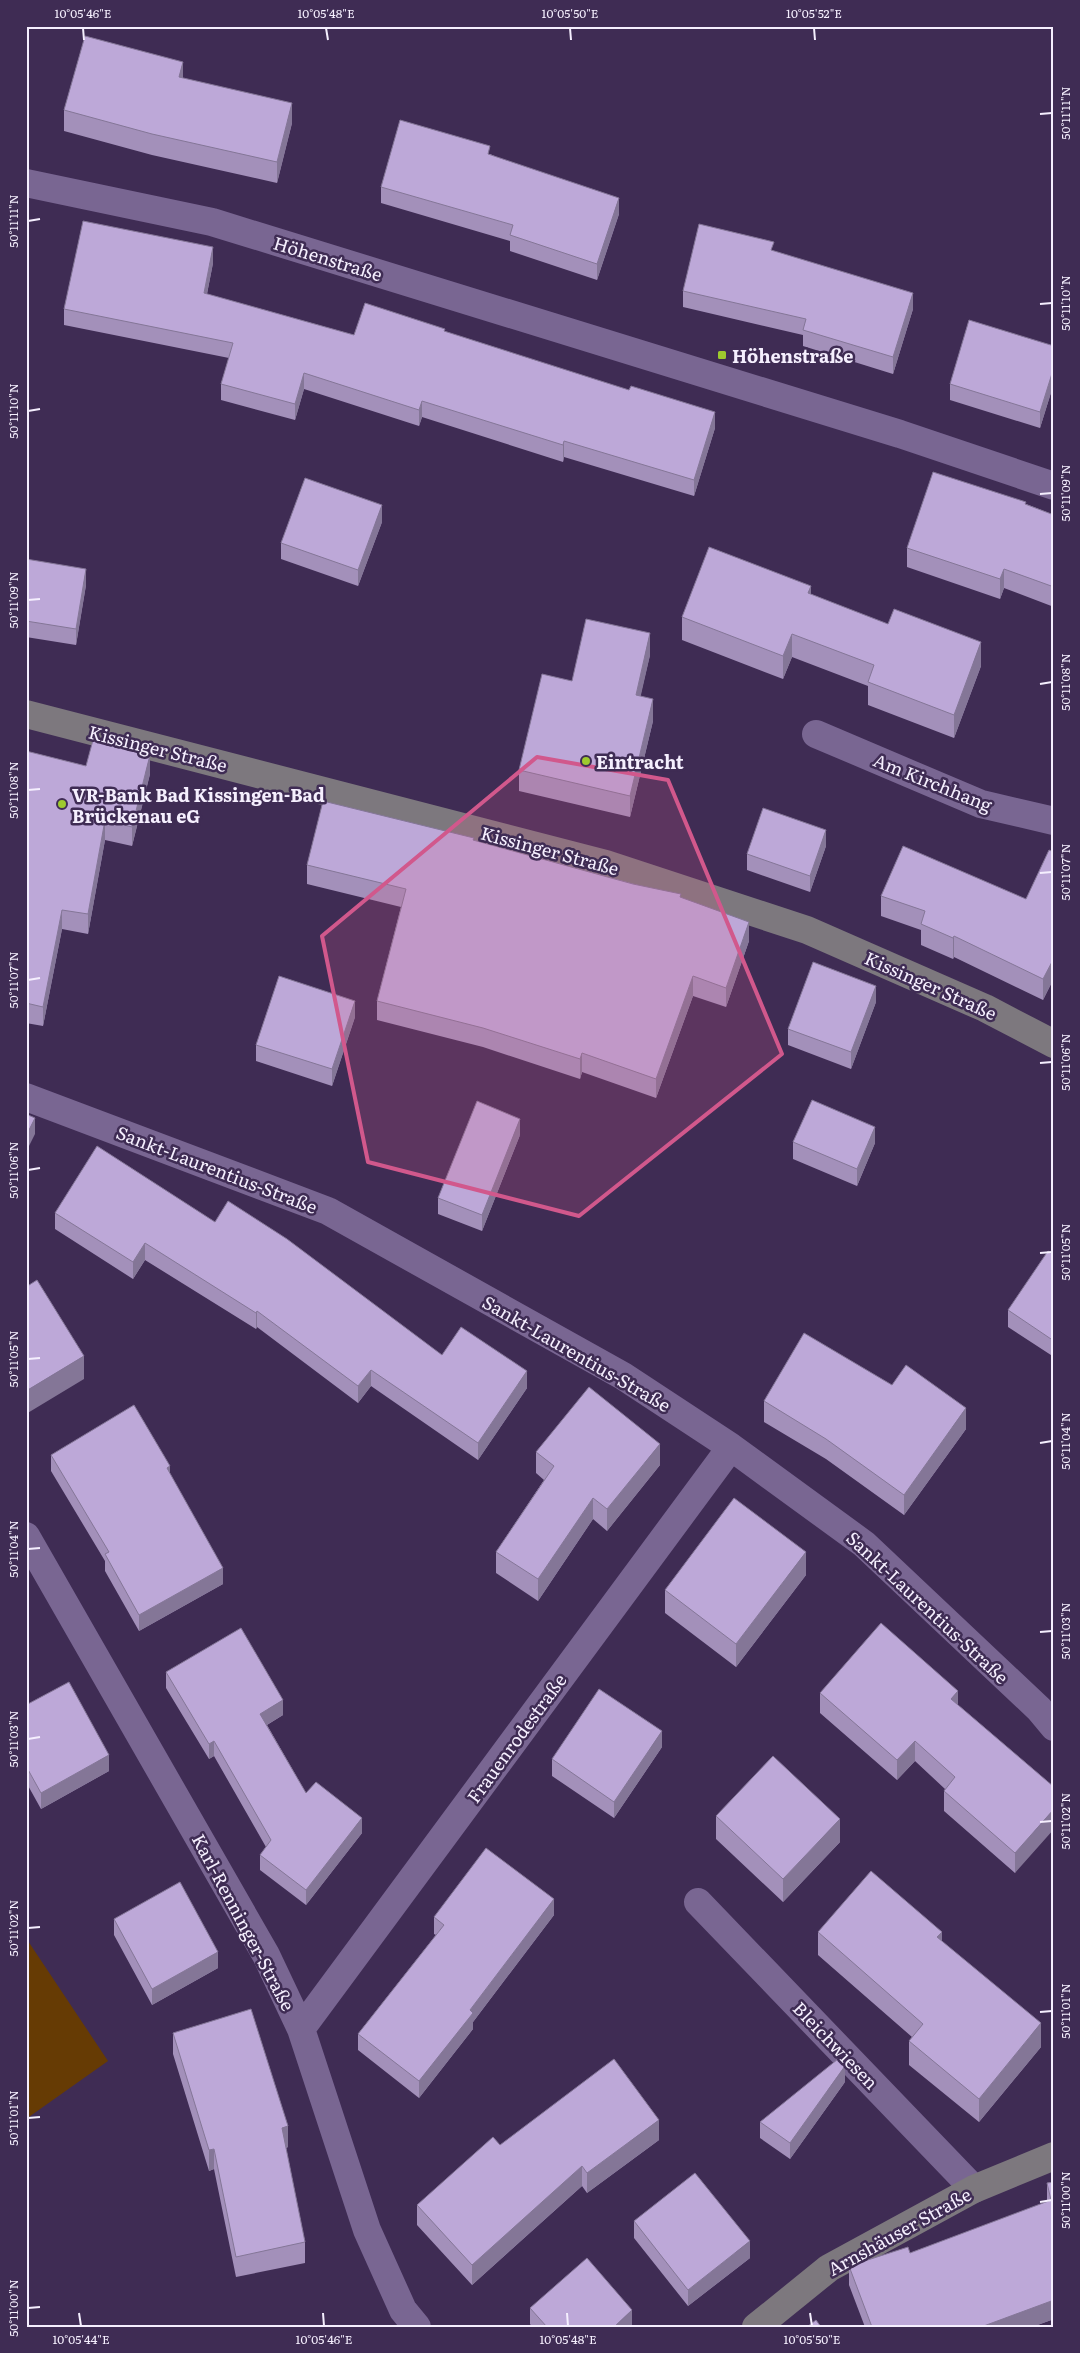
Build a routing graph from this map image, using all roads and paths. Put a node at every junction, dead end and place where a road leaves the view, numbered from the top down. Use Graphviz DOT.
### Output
graph roads {
  1 [pos="26,182"];
  2 [pos="1054,486"];
  3 [pos="26,714"];
  4 [pos="816,734"];
  5 [pos="1054,820"];
  6 [pos="1054,1044"];
  7 [pos="26,1097"];
  8 [pos="732,1447"];
  9 [pos="26,1536"];
  10 [pos="1054,1727"];
  11 [pos="698,1902"];
  12 [pos="301,2029"];
  13 [pos="1054,2156"];
  14 [pos="974,2189"];
  15 [pos="417,2327"];
  16 [pos="756,2327"];
  1 -- 2 [label="street, Höhenstraße"];
  3 -- 6 [label="street, Kissinger Straße"];
  4 -- 5 [label="street, Am Kirchhang"];
  7 -- 8 [label="street, Sankt-Laurentius-Straße"];
  8 -- 10 [label="street, Sankt-Laurentius-Straße"];
  8 -- 12 [label="street, Frauenrodestraße"];
  9 -- 12 [label="street, Karl-Renninger-Straße"];
  11 -- 14 [label="street, Bleichwiesen"];
  12 -- 15 [label="street, Karl-Renninger-Straße"];
  13 -- 14 [label="street, Arnshäuser Straße"];
  14 -- 16 [label="street, Arnshäuser Straße"];
}
